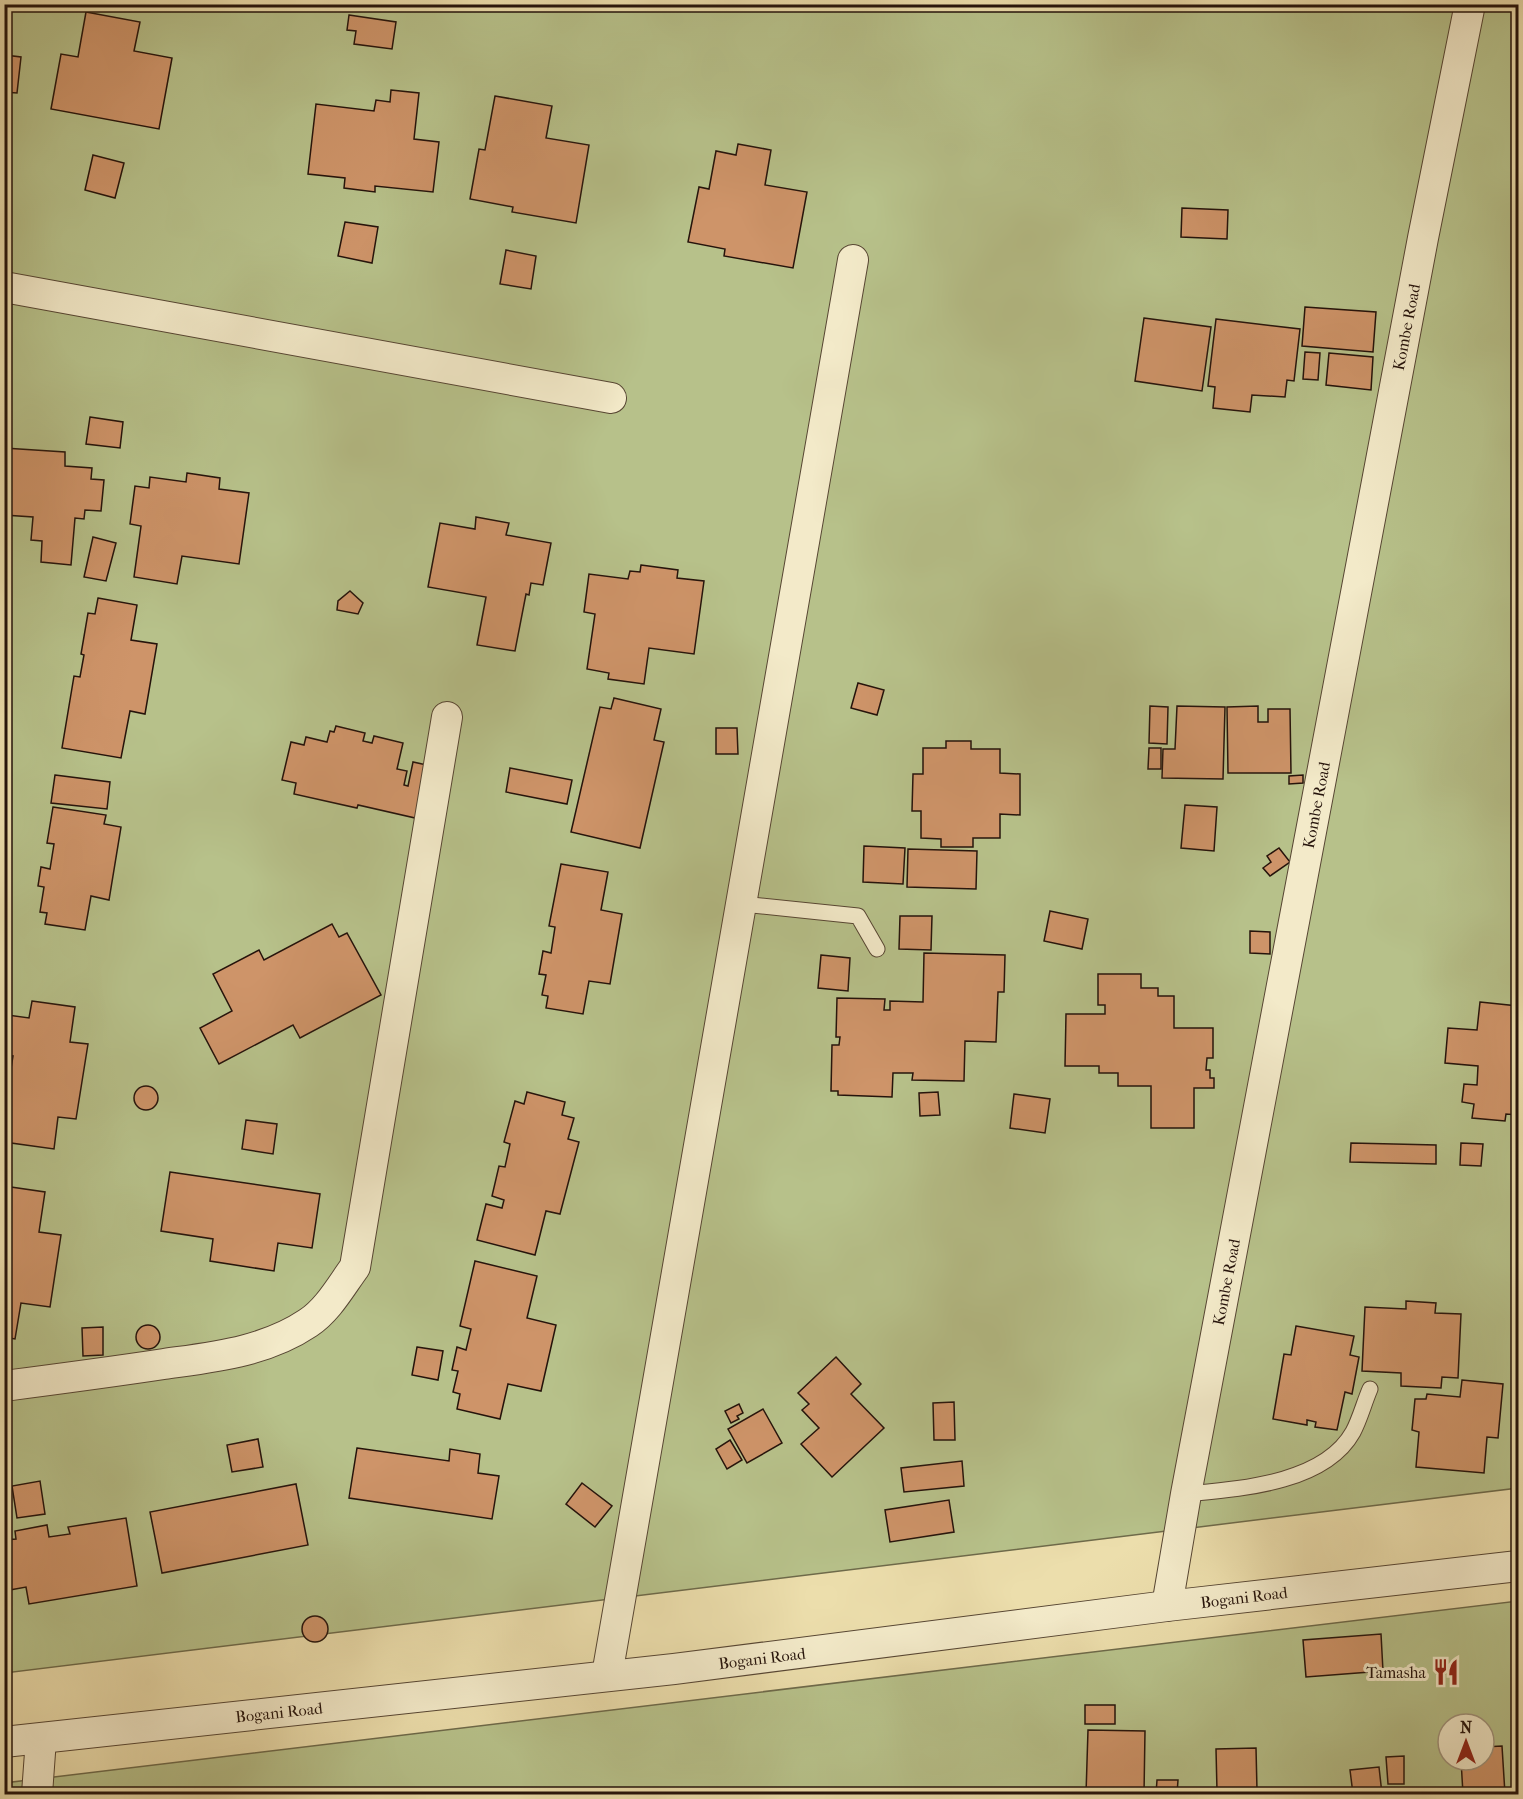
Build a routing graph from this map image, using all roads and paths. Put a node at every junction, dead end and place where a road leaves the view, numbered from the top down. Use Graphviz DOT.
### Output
graph roads {
  1 [pos="1470,4"];
  2 [pos="853,260"];
  3 [pos="4,287"];
  4 [pos="611,399"];
  5 [pos="447,717"];
  6 [pos="742,904"];
  7 [pos="877,949"];
  8 [pos="4,1386"];
  9 [pos="1370,1389"];
  10 [pos="1186,1494"];
  11 [pos="1518,1566"];
  12 [pos="1167,1606"];
  13 [pos="607,1675"];
  14 [pos="41,1738"];
  15 [pos="4,1742"];
  16 [pos="37,1794"];
  1 -- 10 [label="street, Kombe Road"];
  2 -- 6 [label="street"];
  3 -- 4 [label="street"];
  5 -- 8 [label="street"];
  6 -- 7 [label="lane"];
  6 -- 13 [label="street"];
  9 -- 10 [label="lane"];
  10 -- 12 [label="street, Kombe Road"];
  11 -- 12 [label="street, Bogani Road"];
  12 -- 13 [label="street, Bogani Road"];
  13 -- 14 [label="street, Bogani Road"];
  14 -- 15 [label="street, Bogani Road"];
  14 -- 16 [label="street"];
}
